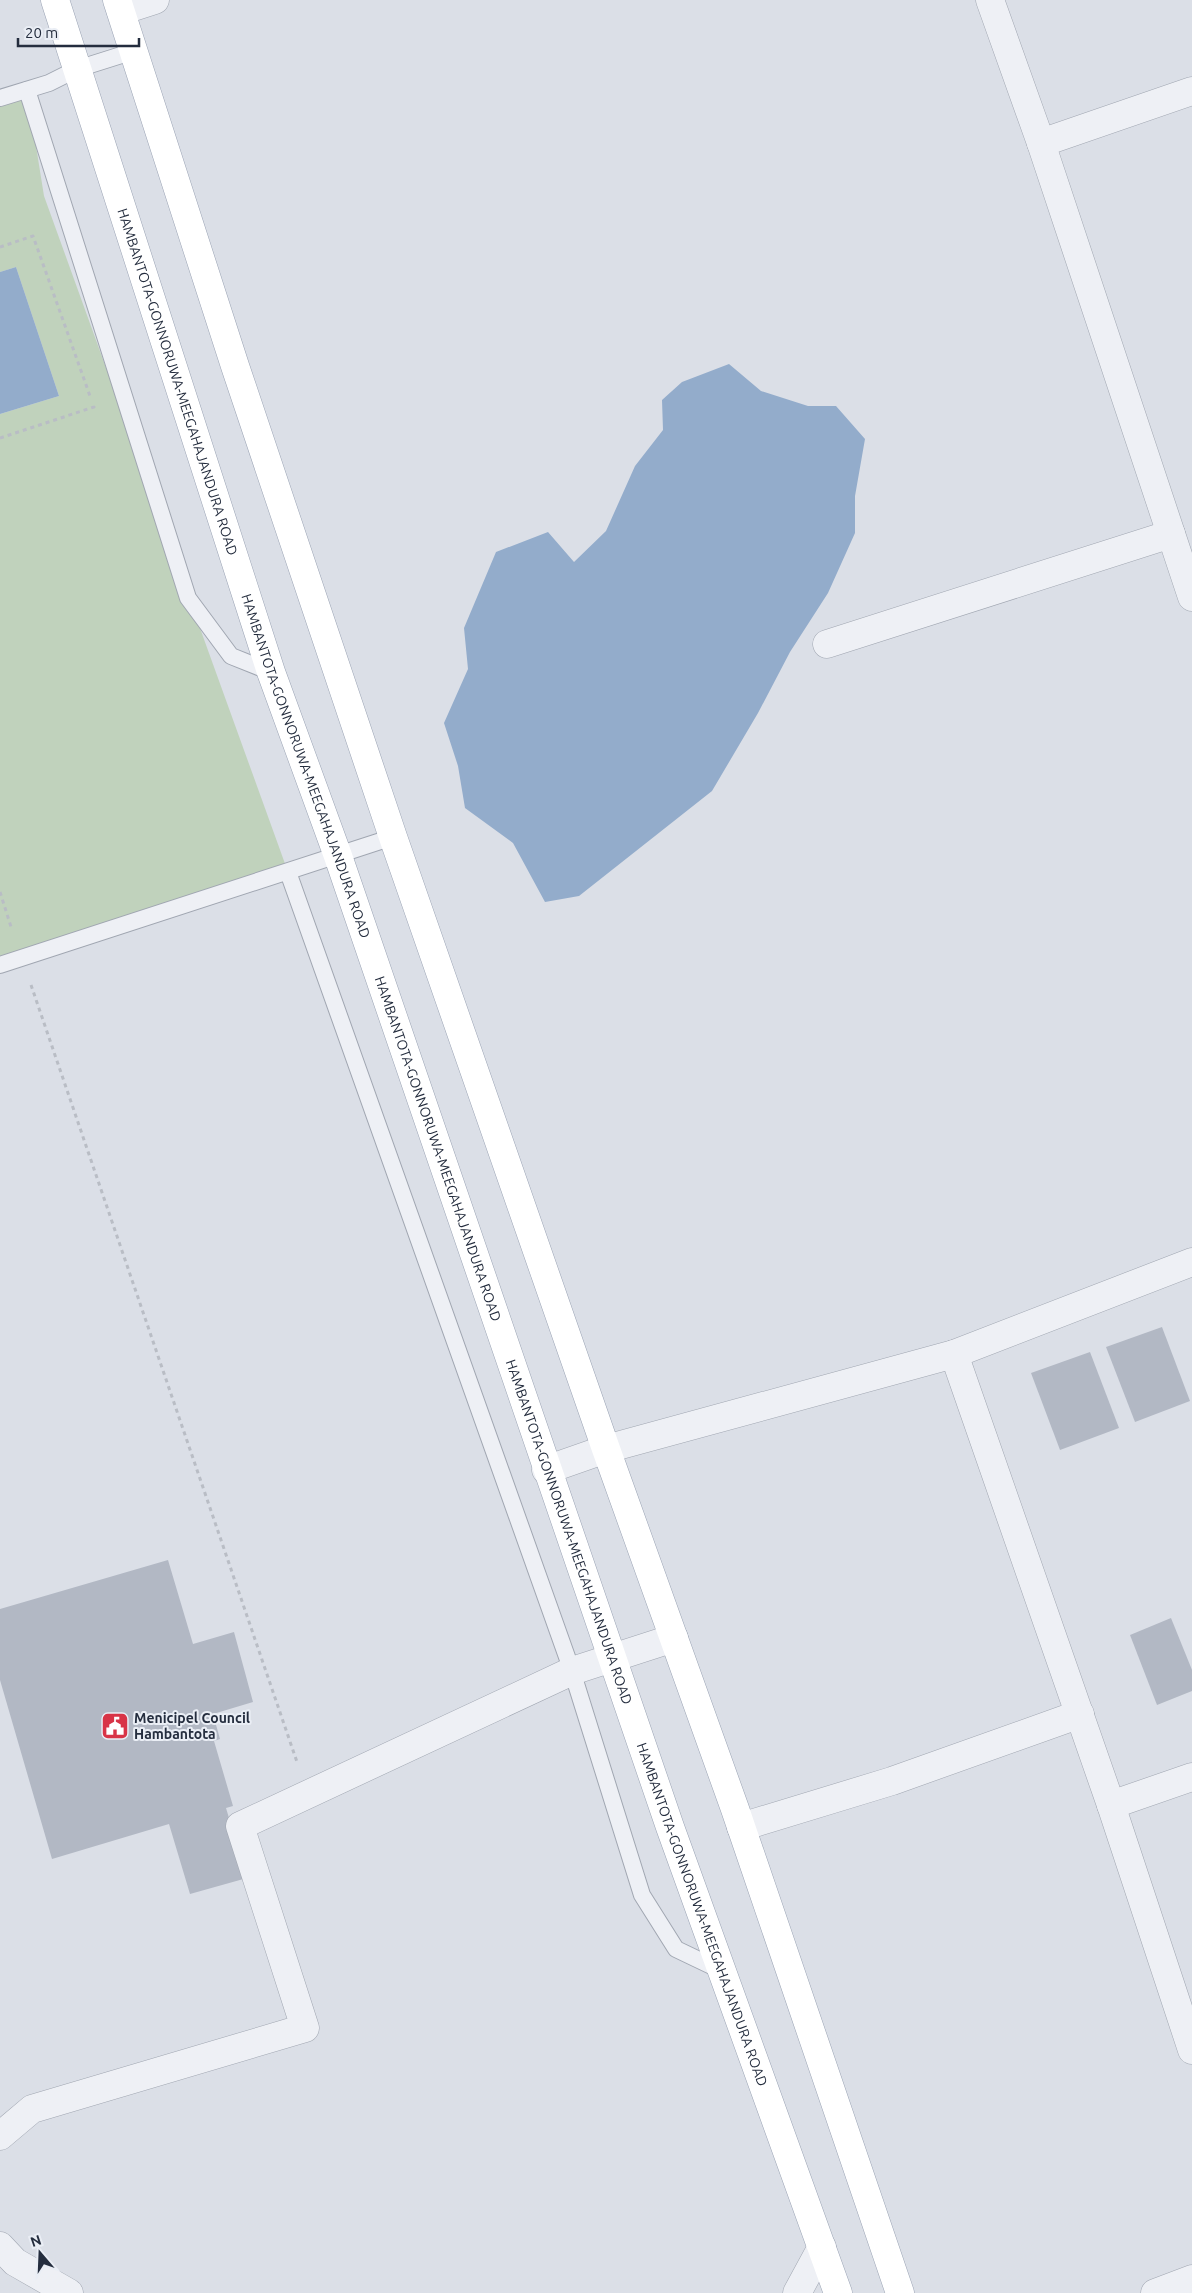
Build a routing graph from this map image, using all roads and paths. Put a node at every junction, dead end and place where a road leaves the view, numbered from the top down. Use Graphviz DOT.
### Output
graph roads {
  1 [pos="55,0"];
  2 [pos="155,0"];
  3 [pos="990,0"];
  4 [pos="119,6"];
  5 [pos="134,51"];
  6 [pos="77,69"];
  7 [pos="27,90"];
  8 [pos="1192,91"];
  9 [pos="0,98"];
  10 [pos="1040,143"];
  11 [pos="0,247"];
  12 [pos="0,438"];
  13 [pos="1171,534"];
  14 [pos="1192,597"];
  15 [pos="827,644"];
  16 [pos="271,672"];
  17 [pos="393,837"];
  18 [pos="338,856"];
  19 [pos="288,872"];
  20 [pos="0,892"];
  21 [pos="21,958"];
  22 [pos="0,965"];
  23 [pos="1192,1262"];
  24 [pos="954,1354"];
  25 [pos="606,1449"];
  26 [pos="546,1470"];
  27 [pos="674,1638"];
  28 [pos="611,1659"];
  29 [pos="572,1671"];
  30 [pos="1080,1714"];
  31 [pos="1192,1777"];
  32 [pos="308,1794"];
  33 [pos="1111,1805"];
  34 [pos="741,1827"];
  35 [pos="722,1971"];
  36 [pos="1192,2050"];
  37 [pos="0,2136"];
  38 [pos="0,2246"];
  39 [pos="822,2247"];
  40 [pos="1192,2279"];
  41 [pos="70,2293"];
  42 [pos="797,2293"];
  43 [pos="838,2293"];
  44 [pos="900,2293"];
  45 [pos="1155,2293"];
  1 -- 6 [label="main road, HAMBANTOTA-GONNORUWA-MEEGAHAJANDURA ROAD"];
  2 -- 4 [label="street"];
  3 -- 10 [label="street"];
  4 -- 5 [label="main road"];
  5 -- 6 [label="lane"];
  5 -- 17 [label="main road"];
  6 -- 7 [label="lane"];
  6 -- 16 [label="main road, HAMBANTOTA-GONNORUWA-MEEGAHAJANDURA ROAD"];
  7 -- 9 [label="lane"];
  7 -- 16 [label="lane"];
  8 -- 10 [label="street"];
  10 -- 13 [label="street"];
  11 -- 12 [label="path"];
  13 -- 14 [label="street"];
  13 -- 15 [label="street"];
  16 -- 18 [label="main road, HAMBANTOTA-GONNORUWA-MEEGAHAJANDURA ROAD"];
  17 -- 18 [label="lane"];
  17 -- 25 [label="main road"];
  18 -- 19 [label="lane"];
  18 -- 26 [label="main road, HAMBANTOTA-GONNORUWA-MEEGAHAJANDURA ROAD"];
  19 -- 21 [label="lane"];
  19 -- 29 [label="lane"];
  20 -- 21 [label="path"];
  21 -- 22 [label="lane"];
  21 -- 32 [label="path"];
  23 -- 24 [label="street"];
  24 -- 25 [label="street"];
  24 -- 30 [label="street"];
  25 -- 26 [label="street"];
  25 -- 27 [label="main road"];
  26 -- 28 [label="main road, HAMBANTOTA-GONNORUWA-MEEGAHAJANDURA ROAD"];
  27 -- 28 [label="street"];
  27 -- 34 [label="main road"];
  28 -- 29 [label="street"];
  28 -- 35 [label="main road, HAMBANTOTA-GONNORUWA-MEEGAHAJANDURA ROAD"];
  29 -- 32 [label="street"];
  29 -- 35 [label="lane"];
  30 -- 33 [label="street"];
  30 -- 34 [label="street"];
  31 -- 33 [label="street"];
  32 -- 37 [label="street"];
  33 -- 36 [label="street"];
  34 -- 44 [label="main road"];
  35 -- 39 [label="main road, HAMBANTOTA-GONNORUWA-MEEGAHAJANDURA ROAD"];
  38 -- 41 [label="street"];
  39 -- 42 [label="street"];
  39 -- 43 [label="main road, HAMBANTOTA-GONNORUWA-MEEGAHAJANDURA ROAD"];
  40 -- 45 [label="street"];
}
